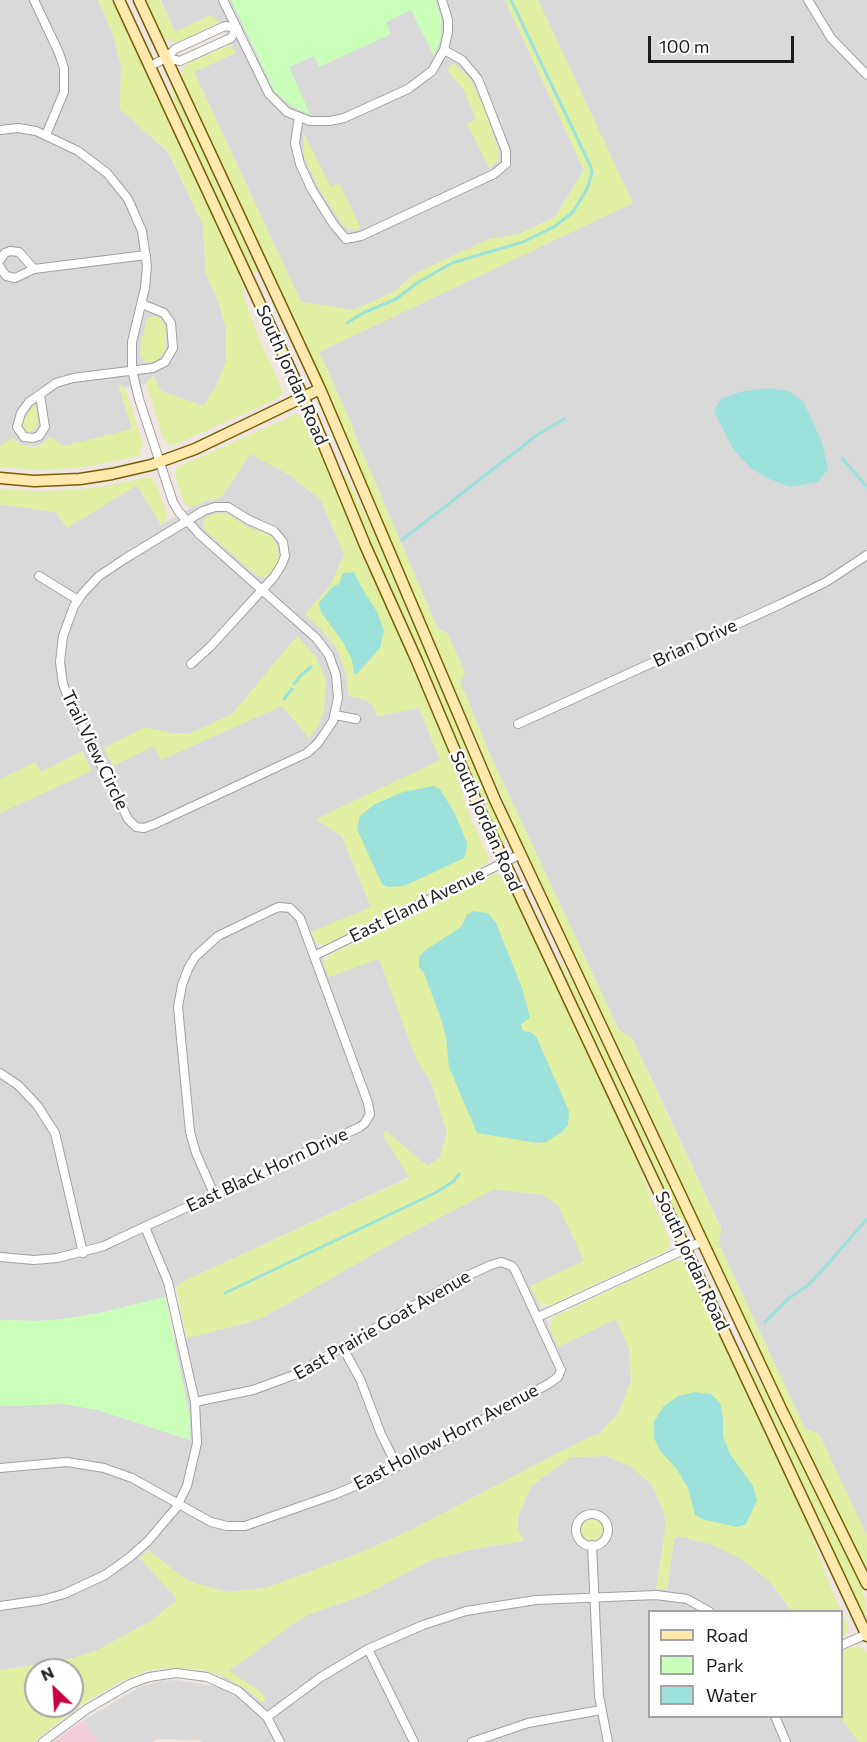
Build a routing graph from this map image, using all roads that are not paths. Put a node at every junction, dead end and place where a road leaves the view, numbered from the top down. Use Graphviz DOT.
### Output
graph roads {
  1 [pos="34,0"];
  2 [pos="119,0"];
  3 [pos="139,0"];
  4 [pos="223,0"];
  5 [pos="442,0"];
  6 [pos="808,0"];
  7 [pos="237,28"];
  8 [pos="444,50"];
  9 [pos="166,58"];
  10 [pos="150,66"];
  11 [pos="867,75"];
  12 [pos="299,117"];
  13 [pos="0,130"];
  14 [pos="46,135"];
  15 [pos="146,255"];
  16 [pos="0,260"];
  17 [pos="0,267"];
  18 [pos="34,269"];
  19 [pos="142,304"];
  20 [pos="132,370"];
  21 [pos="320,389"];
  22 [pos="40,395"];
  23 [pos="303,397"];
  24 [pos="160,462"];
  25 [pos="0,478"];
  26 [pos="187,521"];
  27 [pos="867,555"];
  28 [pos="39,576"];
  29 [pos="262,590"];
  30 [pos="78,600"];
  31 [pos="191,664"];
  32 [pos="336,715"];
  33 [pos="356,719"];
  34 [pos="518,724"];
  35 [pos="521,854"];
  36 [pos="504,862"];
  37 [pos="295,898"];
  38 [pos="290,908"];
  39 [pos="314,956"];
  40 [pos="0,1073"];
  41 [pos="369,1118"];
  42 [pos="378,1121"];
  43 [pos="214,1194"];
  44 [pos="145,1227"];
  45 [pos="703,1240"];
  46 [pos="686,1249"];
  47 [pos="83,1252"];
  48 [pos="510,1253"];
  49 [pos="0,1257"];
  50 [pos="506,1263"];
  51 [pos="538,1317"];
  52 [pos="343,1348"];
  53 [pos="195,1402"];
  54 [pos="397,1466"];
  55 [pos="0,1468"];
  56 [pos="178,1504"];
  57 [pos="592,1545"];
  58 [pos="867,1584"];
  59 [pos="595,1597"];
  60 [pos="0,1606"];
  61 [pos="708,1610"];
  62 [pos="867,1634"];
  63 [pos="843,1645"];
  64 [pos="368,1649"];
  65 [pos="601,1710"];
  66 [pos="267,1717"];
  67 [pos="776,1718"];
  68 [pos="43,1742"];
  69 [pos="280,1742"];
  70 [pos="414,1742"];
  71 [pos="472,1742"];
  72 [pos="608,1742"];
  73 [pos="786,1742"];
  1 -- 14 [label="street"];
  2 -- 10 [label="main road, South Jordan Road"];
  3 -- 9 [label="main road, South Jordan Road"];
  4 -- 7 [label="street"];
  5 -- 8 [label="street"];
  6 -- 11 [label="street"];
  7 -- 9 [label="street"];
  7 -- 9 [label="street"];
  7 -- 12 [label="street"];
  8 -- 12 [label="street"];
  8 -- 12 [label="street"];
  9 -- 10 [label="street"];
  9 -- 21 [label="main road, South Jordan Road"];
  10 -- 23 [label="main road, South Jordan Road"];
  13 -- 14 [label="street, Trail View Circle"];
  14 -- 15 [label="street, Trail View Circle"];
  15 -- 18 [label="street"];
  15 -- 19 [label="street, Trail View Circle"];
  16 -- 18 [label="street"];
  17 -- 18 [label="street"];
  19 -- 20 [label="street, Trail View Circle"];
  19 -- 20 [label="street"];
  20 -- 22 [label="street"];
  20 -- 24 [label="street, Trail View Circle"];
  21 -- 23 [label="main road"];
  21 -- 35 [label="main road, South Jordan Road"];
  22 -- 22 [label="street"];
  23 -- 24 [label="main road"];
  23 -- 36 [label="main road, South Jordan Road"];
  24 -- 25 [label="main road"];
  24 -- 26 [label="street, Trail View Circle"];
  26 -- 29 [label="street, Trail View Circle"];
  26 -- 29 [label="street, Trail View Circle"];
  26 -- 30 [label="street, Trail View Circle"];
  27 -- 34 [label="street, Brian Drive"];
  28 -- 30 [label="street"];
  29 -- 31 [label="street"];
  29 -- 32 [label="street, Trail View Circle"];
  30 -- 32 [label="street, Trail View Circle"];
  32 -- 33 [label="street"];
  35 -- 36 [label="street, East Eland Avenue"];
  35 -- 45 [label="main road, South Jordan Road"];
  36 -- 39 [label="street, East Eland Avenue"];
  36 -- 46 [label="main road, South Jordan Road"];
  37 -- 38 [label="street"];
  38 -- 39 [label="street, East Black Horn Drive"];
  38 -- 43 [label="street"];
  39 -- 41 [label="street, East Black Horn Drive"];
  40 -- 47 [label="street"];
  41 -- 42 [label="street"];
  41 -- 43 [label="street, East Black Horn Drive"];
  43 -- 44 [label="street, East Black Horn Drive"];
  44 -- 47 [label="street, East Black Horn Drive"];
  44 -- 53 [label="street"];
  45 -- 46 [label="street"];
  45 -- 58 [label="main road, South Jordan Road"];
  46 -- 51 [label="street"];
  46 -- 62 [label="main road, South Jordan Road"];
  47 -- 49 [label="street, East Black Horn Drive"];
  48 -- 50 [label="street"];
  50 -- 51 [label="street"];
  50 -- 52 [label="street, East Prairie Goat Avenue"];
  51 -- 54 [label="street, East Hollow Horn Avenue"];
  52 -- 53 [label="street, East Prairie Goat Avenue"];
  52 -- 54 [label="street"];
  53 -- 56 [label="street"];
  54 -- 56 [label="street, East Hollow Horn Avenue"];
  55 -- 56 [label="street, East Hollow Horn Avenue"];
  56 -- 60 [label="street"];
  57 -- 57 [label="street"];
  57 -- 59 [label="street"];
  59 -- 61 [label="street"];
  59 -- 64 [label="street"];
  59 -- 65 [label="street"];
  62 -- 63 [label="street"];
  64 -- 66 [label="street"];
  64 -- 70 [label="street"];
  65 -- 71 [label="street"];
  65 -- 72 [label="street"];
  66 -- 68 [label="street"];
  66 -- 69 [label="street"];
  67 -- 73 [label="street"];
}
